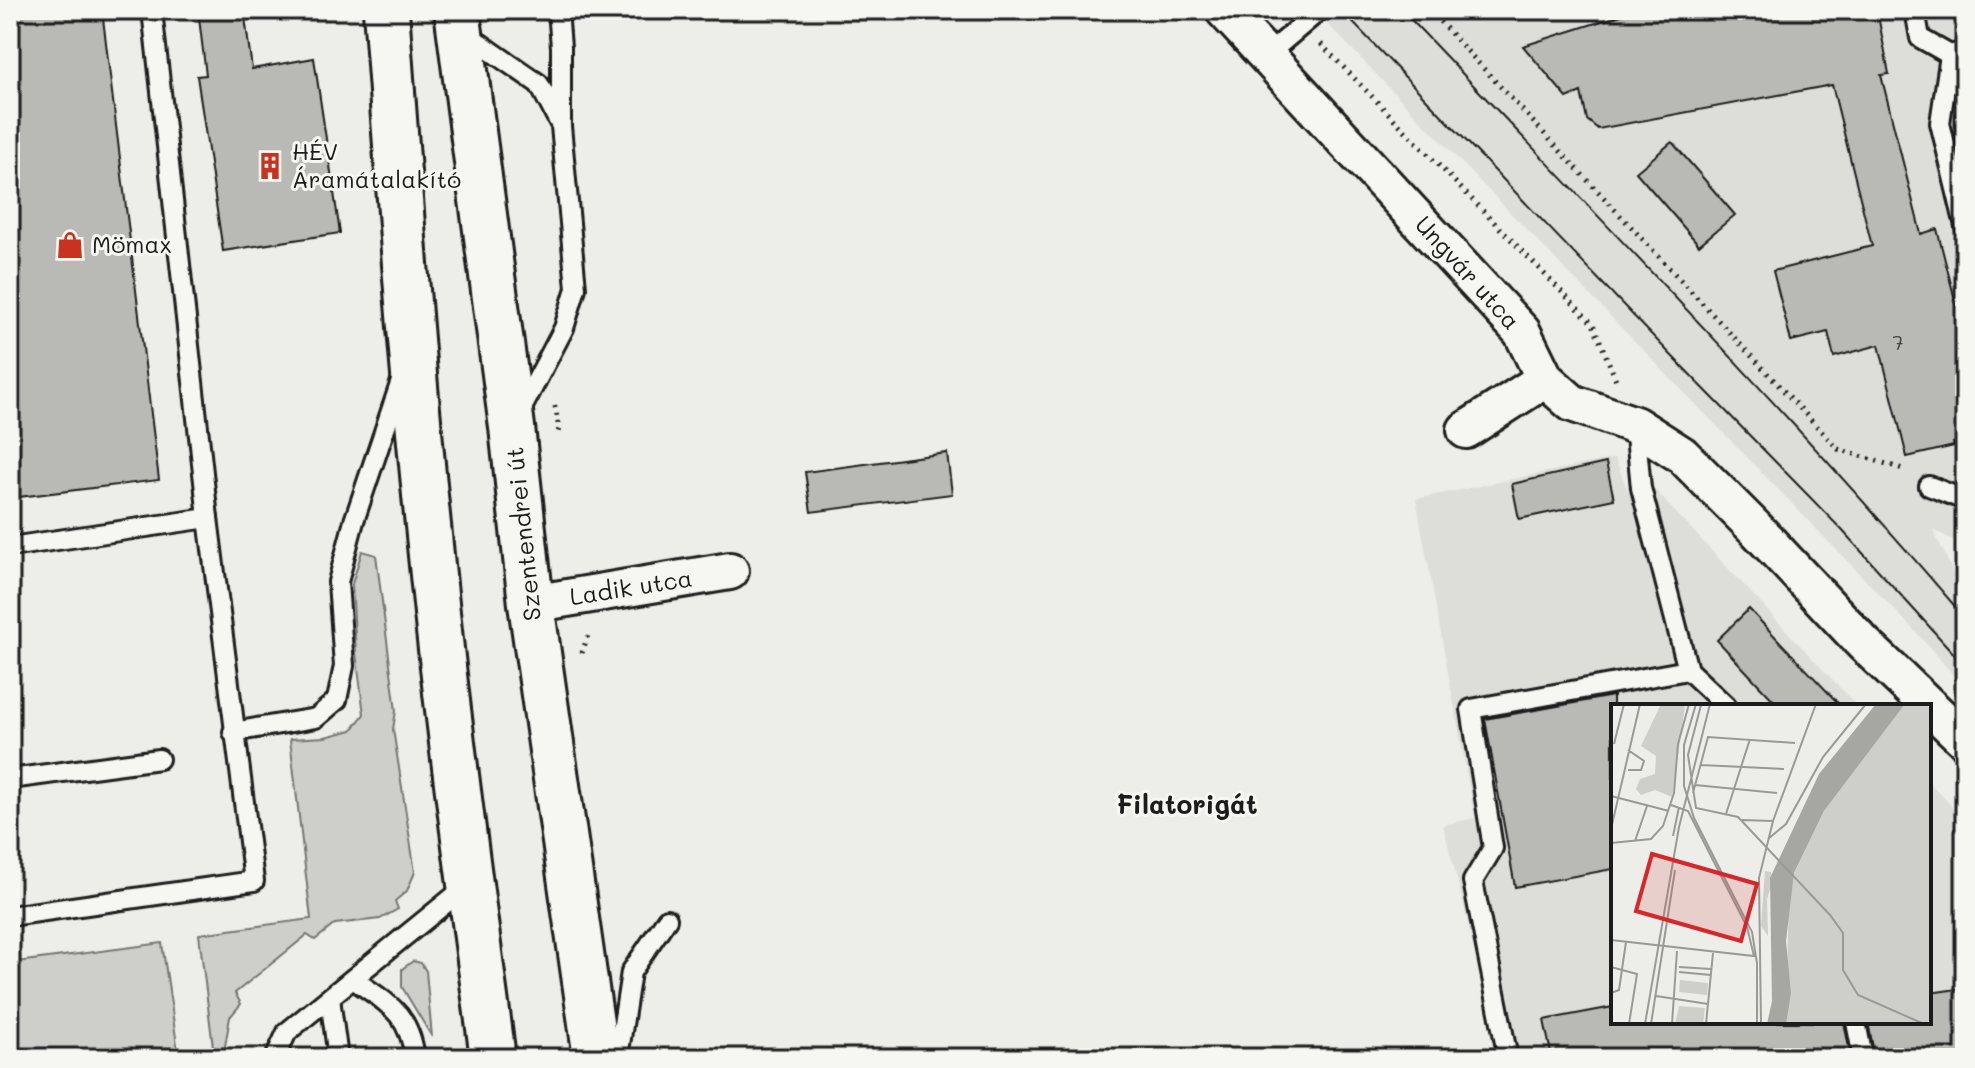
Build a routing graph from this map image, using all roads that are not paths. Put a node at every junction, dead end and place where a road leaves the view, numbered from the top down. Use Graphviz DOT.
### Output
graph roads {
  1 [pos="152,10"];
  2 [pos="386,10"];
  3 [pos="558,10"];
  4 [pos="1224,10"];
  5 [pos="1915,10"];
  6 [pos="1313,16"];
  7 [pos="458,20"];
  8 [pos="1958,53"];
  9 [pos="1267,55"];
  10 [pos="561,126"];
  11 [pos="1965,226"];
  12 [pos="411,348"];
  13 [pos="1545,379"];
  14 [pos="1635,425"];
  15 [pos="512,427"];
  16 [pos="1466,430"];
  17 [pos="1929,486"];
  18 [pos="1965,500"];
  19 [pos="208,518"];
  20 [pos="10,547"];
  21 [pos="730,571"];
  22 [pos="531,604"];
  23 [pos="1688,670"];
  24 [pos="1724,704"];
  25 [pos="1927,704"];
  26 [pos="1931,708"];
  27 [pos="233,732"];
  28 [pos="1965,740"];
  29 [pos="159,759"];
  30 [pos="10,779"];
  31 [pos="468,885"];
  32 [pos="10,916"];
  33 [pos="667,919"];
  34 [pos="353,979"];
  35 [pos="330,998"];
  36 [pos="1856,1024"];
  37 [pos="275,1058"];
  38 [pos="338,1058"];
  39 [pos="415,1058"];
  40 [pos="493,1058"];
  41 [pos="596,1058"];
  42 [pos="618,1058"];
  43 [pos="1508,1058"];
  44 [pos="1863,1058"];
  1 -- 19 [label="lane"];
  2 -- 12 [label="main road"];
  3 -- 10 [label="lane"];
  4 -- 9 [label="street, Ungvár utca"];
  5 -- 8 [label="lane"];
  6 -- 9 [label="lane"];
  7 -- 10 [label="lane"];
  7 -- 15 [label="main road, Szentendrei út"];
  8 -- 11 [label="lane"];
  9 -- 13 [label="street, Ungvár utca"];
  10 -- 15 [label="lane"];
  12 -- 27 [label="lane"];
  12 -- 31 [label="main road"];
  13 -- 14 [label="street, Ungvár utca"];
  13 -- 16 [label="street"];
  14 -- 23 [label="lane"];
  14 -- 25 [label="street, Ungvár utca"];
  15 -- 22 [label="main road, Szentendrei út"];
  17 -- 18 [label="lane"];
  19 -- 20 [label="lane"];
  19 -- 27 [label="lane"];
  21 -- 22 [label="street, Ladik utca"];
  22 -- 41 [label="main road, Szentendrei út"];
  23 -- 24 [label="lane"];
  23 -- 43 [label="lane"];
  26 -- 28 [label="street, Ungvár utca"];
  27 -- 32 [label="lane"];
  29 -- 30 [label="lane"];
  31 -- 34 [label="lane"];
  31 -- 40 [label="main road"];
  33 -- 42 [label="lane"];
  34 -- 35 [label="lane"];
  34 -- 39 [label="lane"];
  35 -- 37 [label="lane"];
  35 -- 38 [label="lane"];
  36 -- 44 [label="lane"];
}
